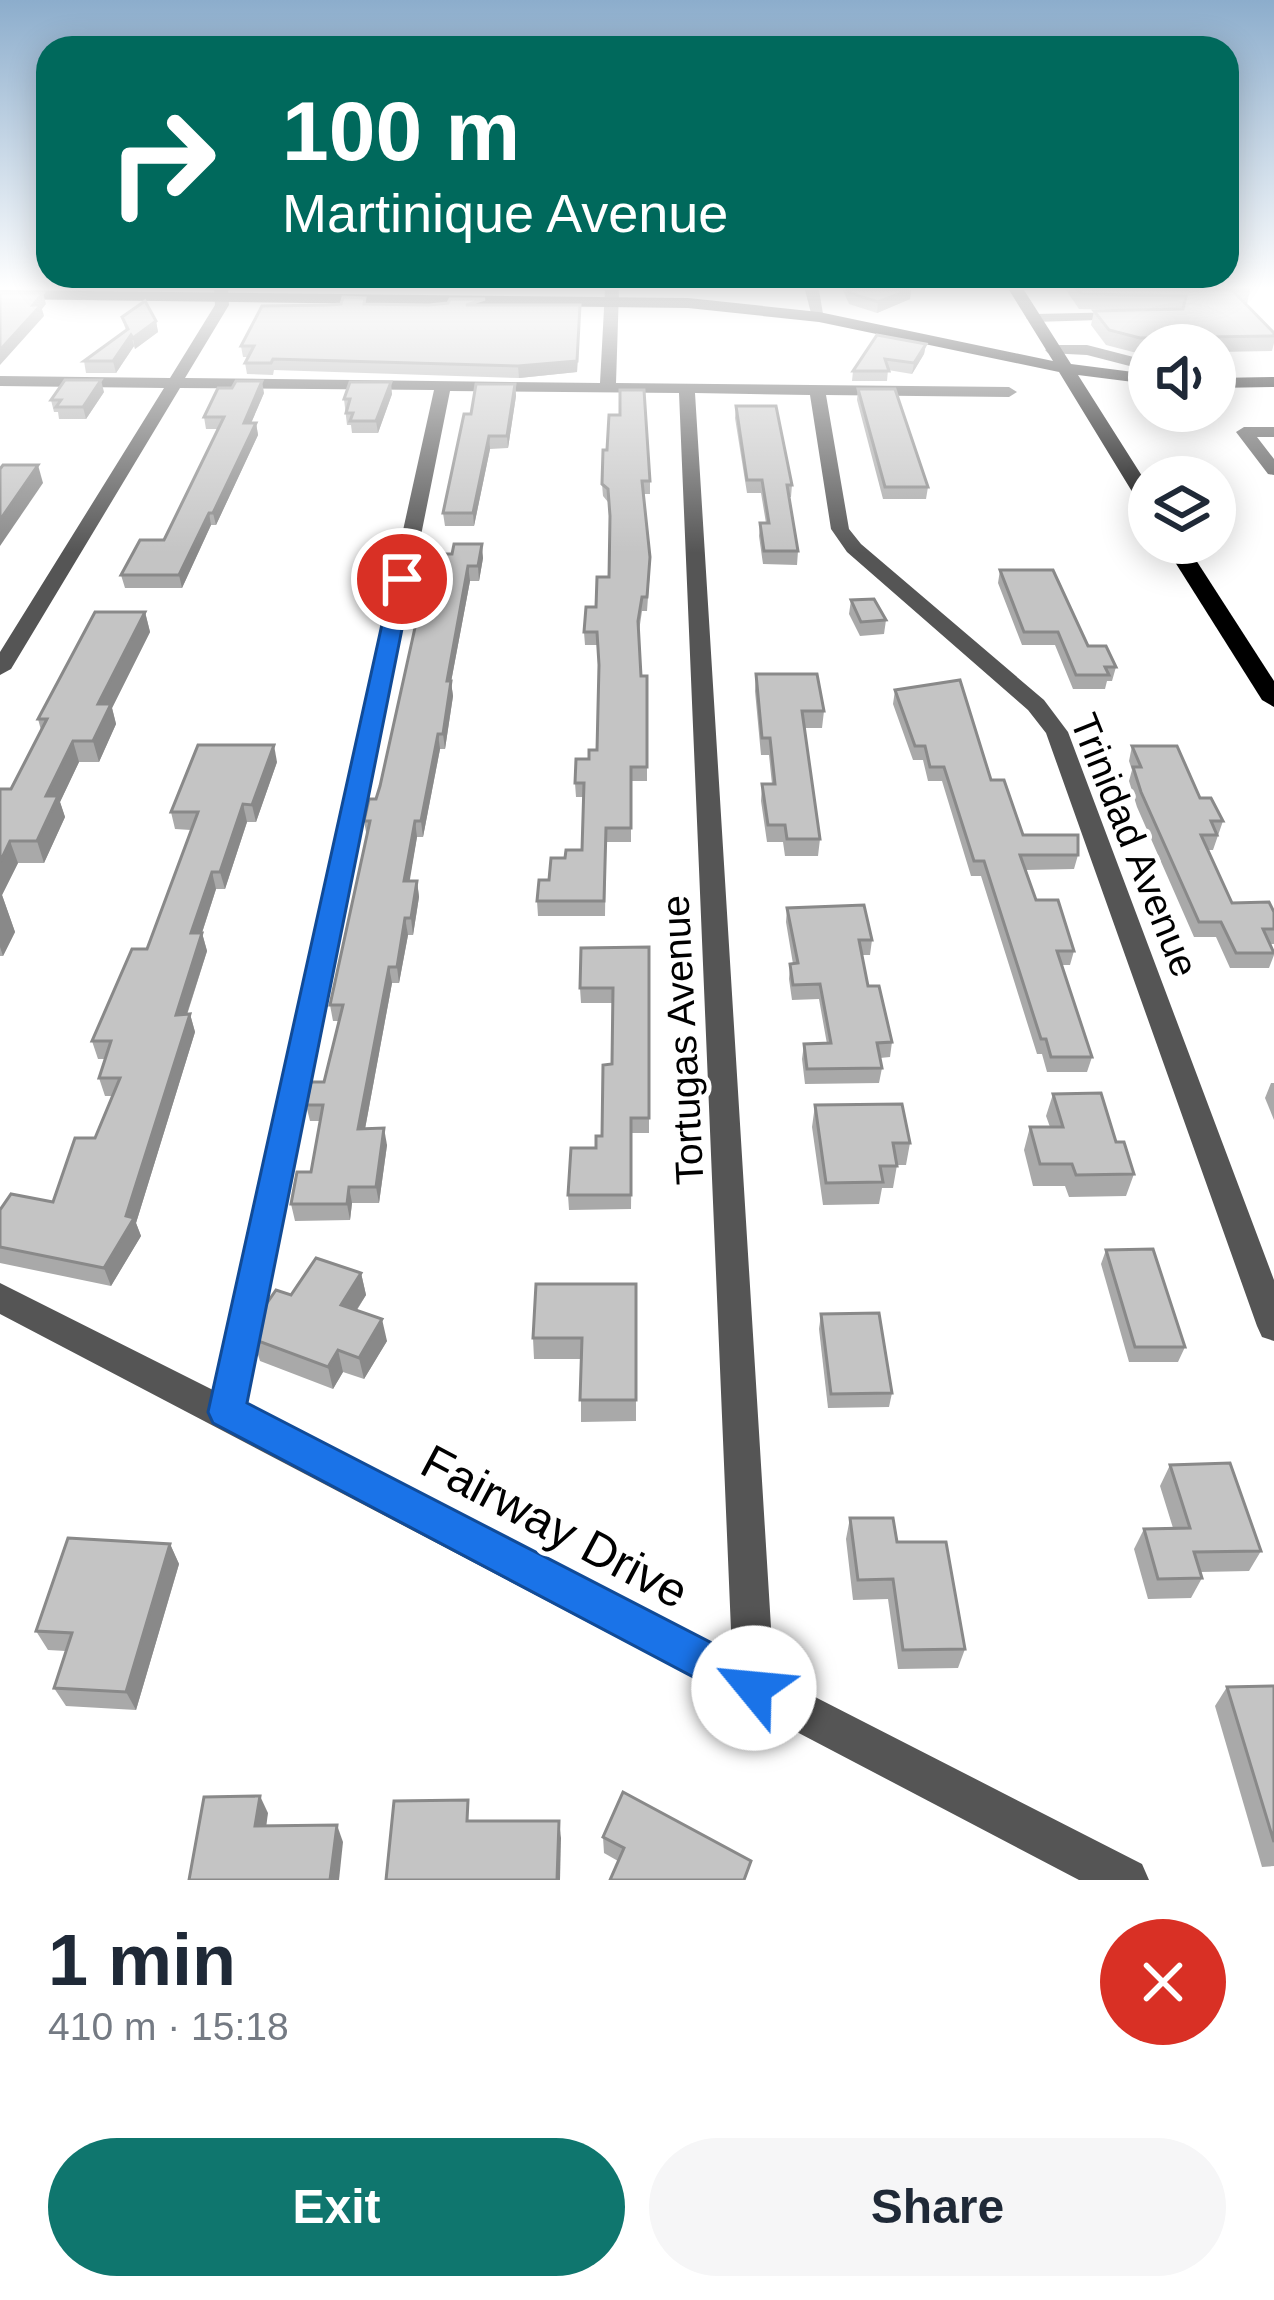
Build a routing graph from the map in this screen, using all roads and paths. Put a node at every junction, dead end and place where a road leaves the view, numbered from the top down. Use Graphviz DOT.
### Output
graph roads {
  1 [pos="177,378"];
  2 [pos="608,378"];
  3 [pos="1069,378"];
  4 [pos="1236,380"];
  5 [pos="0,382"];
  6 [pos="174,382"];
  7 [pos="1274,382"];
  8 [pos="443,387"];
  9 [pos="608,388"];
  10 [pos="687,388"];
  11 [pos="1128,389"];
  12 [pos="817,391"];
  13 [pos="1009,392"];
  14 [pos="1102,429"];
  15 [pos="1274,431"];
  16 [pos="1128,470"];
  17 [pos="1274,470"];
  18 [pos="1187,564"];
  19 [pos="0,669"];
  20 [pos="1274,700"];
  21 [pos="0,1297"];
  22 [pos="1274,1326"];
  23 [pos="226,1412"];
  24 [pos="754,1688"];
  25 [pos="1126,1880"];
  1 -- 6 [label="street"];
  2 -- 9 [label="street"];
  3 -- 14 [label="main road"];
  4 -- 7 [label="main road"];
  5 -- 6 [label="street"];
  6 -- 8 [label="street"];
  6 -- 19 [label="street"];
  8 -- 9 [label="street"];
  8 -- 23 [label="street"];
  9 -- 10 [label="street"];
  10 -- 12 [label="street"];
  10 -- 24 [label="street, Tortugas Avenue"];
  11 -- 14 [label="main road"];
  12 -- 13 [label="street"];
  12 -- 22 [label="street, Trinidad Avenue"];
  14 -- 16 [label="main road"];
  15 -- 17 [label="street"];
  18 -- 20 [label="main road"];
  21 -- 23 [label="street, Fairway Drive"];
  23 -- 24 [label="street, Fairway Drive"];
  24 -- 25 [label="street, Fairway Drive"];
}
